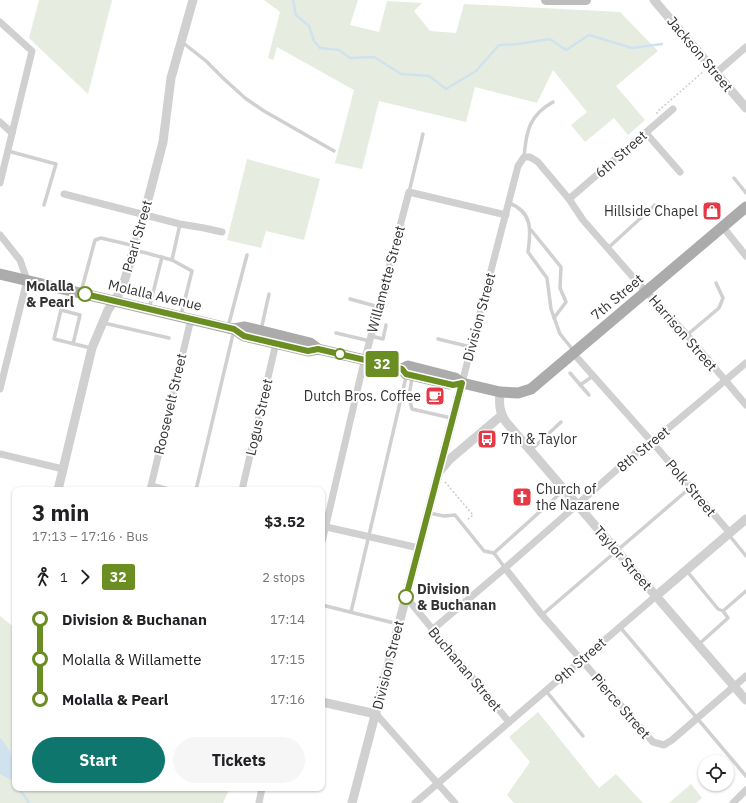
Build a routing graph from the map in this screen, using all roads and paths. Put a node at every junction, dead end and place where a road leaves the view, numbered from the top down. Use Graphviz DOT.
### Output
graph roads {
  1 [pos="194,0"];
  2 [pos="546,0"];
  3 [pos="586,0"];
  4 [pos="654,0"];
  5 [pos="0,22"];
  6 [pos="182,42"];
  7 [pos="746,47"];
  8 [pos="704,72"];
  9 [pos="716,73"];
  10 [pos="553,102"];
  11 [pos="746,108"];
  12 [pos="673,109"];
  13 [pos="657,112"];
  14 [pos="0,122"];
  15 [pos="12,133"];
  16 [pos="646,133"];
  17 [pos="423,134"];
  18 [pos="8,151"];
  19 [pos="334,151"];
  20 [pos="524,157"];
  21 [pos="680,172"];
  22 [pos="734,178"];
  23 [pos="0,183"];
  24 [pos="409,192"];
  25 [pos="746,193"];
  26 [pos="64,194"];
  27 [pos="569,199"];
  28 [pos="509,203"];
  29 [pos="44,205"];
  30 [pos="655,205"];
  31 [pos="744,212"];
  32 [pos="144,215"];
  33 [pos="506,215"];
  34 [pos="180,224"];
  35 [pos="722,227"];
  36 [pos="531,230"];
  37 [pos="222,232"];
  38 [pos="0,235"];
  39 [pos="134,248"];
  40 [pos="608,248"];
  41 [pos="247,255"];
  42 [pos="746,256"];
  43 [pos="162,257"];
  44 [pos="172,260"];
  45 [pos="0,274"];
  46 [pos="27,280"];
  47 [pos="716,283"];
  48 [pos="646,291"];
  49 [pos="81,293"];
  50 [pos="269,294"];
  51 [pos="350,299"];
  52 [pos="114,301"];
  53 [pos="379,307"];
  54 [pos="149,309"];
  55 [pos="185,318"];
  56 [pos="554,318"];
  57 [pos="103,322"];
  58 [pos="386,325"];
  59 [pos="231,328"];
  60 [pos="261,331"];
  61 [pos="336,334"];
  62 [pos="687,335"];
  63 [pos="169,338"];
  64 [pos="371,339"];
  65 [pos="438,339"];
  66 [pos="73,344"];
  67 [pos="276,344"];
  68 [pos="471,347"];
  69 [pos="92,348"];
  70 [pos="318,349"];
  71 [pos="574,353"];
  72 [pos="365,360"];
  73 [pos="746,363"];
  74 [pos="2,371"];
  75 [pos="407,373"];
  76 [pos="570,373"];
  77 [pos="593,376"];
  78 [pos="725,381"];
  79 [pos="462,383"];
  80 [pos="580,385"];
  81 [pos="0,389"];
  82 [pos="500,392"];
  83 [pos="589,395"];
  84 [pos="746,405"];
  85 [pos="502,415"];
  86 [pos="452,418"];
  87 [pos="561,422"];
  88 [pos="652,442"];
  89 [pos="531,450"];
  90 [pos="0,454"];
  91 [pos="63,469"];
  92 [pos="441,477"];
  93 [pos="59,487"];
  94 [pos="151,487"];
  95 [pos="197,487"];
  96 [pos="243,487"];
  97 [pos="692,487"];
  98 [pos="565,489"];
  99 [pos="578,505"];
  100 [pos="428,512"];
  101 [pos="746,519"];
  102 [pos="325,522"];
  103 [pos="462,524"];
  104 [pos="325,526"];
  105 [pos="729,534"];
  106 [pos="370,537"];
  107 [pos="419,548"];
  108 [pos="617,552"];
  109 [pos="494,553"];
  110 [pos="746,556"];
  111 [pos="505,568"];
  112 [pos="686,570"];
  113 [pos="746,591"];
  114 [pos="656,596"];
  115 [pos="406,597"];
  116 [pos="325,606"];
  117 [pos="723,611"];
  118 [pos="351,612"];
  119 [pos="542,614"];
  120 [pos="399,624"];
  121 [pos="620,627"];
  122 [pos="432,630"];
  123 [pos="698,645"];
  124 [pos="582,660"];
  125 [pos="746,676"];
  126 [pos="734,686"];
  127 [pos="546,691"];
  128 [pos="746,700"];
  129 [pos="325,703"];
  130 [pos="376,714"];
  131 [pos="697,718"];
  132 [pos="509,722"];
  133 [pos="583,736"];
  134 [pos="746,776"];
  135 [pos="437,784"];
  136 [pos="746,790"];
  137 [pos="261,791"];
  138 [pos="258,803"];
  139 [pos="352,803"];
  140 [pos="415,803"];
  141 [pos="455,803"];
  142 [pos="733,803"];
  1 -- 6 [label="street, Pearl Street"];
  2 -- 3 [label="main road"];
  4 -- 9 [label="street, Jackson Street"];
  5 -- 15 [label="street"];
  6 -- 19 [label="lane"];
  6 -- 32 [label="street, Pearl Street"];
  7 -- 9 [label="street"];
  8 -- 13 [label="path"];
  9 -- 11 [label="street, Jackson Street"];
  10 -- 20 [label="lane"];
  12 -- 16 [label="street, 6th Street"];
  14 -- 15 [label="street"];
  15 -- 18 [label="street"];
  16 -- 21 [label="street"];
  16 -- 27 [label="street, 6th Street"];
  17 -- 24 [label="lane, Willamette Street"];
  18 -- 23 [label="street"];
  18 -- 29 [label="lane"];
  20 -- 27 [label="street, Harrison Street"];
  20 -- 28 [label="street, Division Street"];
  22 -- 25 [label="lane"];
  24 -- 33 [label="street"];
  24 -- 53 [label="street, Willamette Street"];
  26 -- 32 [label="street"];
  27 -- 40 [label="street, Harrison Street"];
  28 -- 33 [label="street, Division Street"];
  28 -- 36 [label="lane"];
  30 -- 40 [label="lane"];
  31 -- 35 [label="main road, 7th Street"];
  32 -- 34 [label="street"];
  32 -- 39 [label="street, Pearl Street"];
  33 -- 68 [label="street, Division Street"];
  34 -- 37 [label="street"];
  34 -- 44 [label="lane"];
  35 -- 42 [label="street"];
  35 -- 48 [label="main road, 7th Street"];
  36 -- 56 [label="lane"];
  36 -- 56 [label="lane"];
  38 -- 46 [label="street"];
  39 -- 43 [label="lane"];
  39 -- 49 [label="lane"];
  39 -- 52 [label="street, Pearl Street"];
  40 -- 48 [label="street, Harrison Street"];
  41 -- 59 [label="lane"];
  43 -- 44 [label="lane"];
  43 -- 54 [label="lane"];
  44 -- 55 [label="lane"];
  45 -- 46 [label="main road, Molalla Avenue"];
  46 -- 49 [label="main road, Molalla Avenue"];
  46 -- 74 [label="street"];
  47 -- 62 [label="lane"];
  48 -- 62 [label="street, Harrison Street"];
  48 -- 71 [label="main road, 7th Street"];
  49 -- 52 [label="main road, Molalla Avenue"];
  50 -- 60 [label="lane"];
  51 -- 53 [label="lane"];
  52 -- 54 [label="main road, Molalla Avenue"];
  52 -- 57 [label="street, Pearl Street"];
  53 -- 64 [label="street, Willamette Street"];
  54 -- 55 [label="main road, Molalla Avenue"];
  55 -- 59 [label="main road, Molalla Avenue"];
  55 -- 94 [label="street, Roosevelt Street"];
  56 -- 71 [label="lane"];
  57 -- 63 [label="lane"];
  57 -- 69 [label="street, Pearl Street"];
  58 -- 64 [label="lane"];
  59 -- 60 [label="main road, Molalla Avenue"];
  59 -- 67 [label="main road, Molalla Avenue"];
  59 -- 95 [label="lane"];
  60 -- 70 [label="main road, Molalla Avenue"];
  61 -- 64 [label="lane"];
  62 -- 78 [label="street, Harrison Street"];
  64 -- 72 [label="street, Willamette Street"];
  65 -- 68 [label="lane"];
  66 -- 66 [label="lane"];
  66 -- 69 [label="lane"];
  67 -- 70 [label="main road, Molalla Avenue"];
  67 -- 96 [label="street, Logus Street"];
  68 -- 79 [label="street, Division Street"];
  69 -- 91 [label="street, Pearl Street"];
  70 -- 72 [label="main road, Molalla Avenue"];
  71 -- 77 [label="street, Polk Street"];
  71 -- 82 [label="main road, 7th Street"];
  72 -- 75 [label="main road, Molalla Avenue"];
  72 -- 102 [label="street, Willamette Street"];
  73 -- 78 [label="street, 8th Street"];
  74 -- 81 [label="street"];
  75 -- 79 [label="main road, Molalla Avenue"];
  75 -- 86 [label="lane"];
  75 -- 106 [label="lane"];
  76 -- 80 [label="lane"];
  77 -- 80 [label="lane"];
  77 -- 88 [label="street, Polk Street"];
  78 -- 84 [label="street, Harrison Street"];
  78 -- 88 [label="street, 8th Street"];
  79 -- 82 [label="main road, Molalla Avenue"];
  79 -- 86 [label="street, Division Street"];
  80 -- 83 [label="lane"];
  82 -- 85 [label="street"];
  85 -- 89 [label="street, Taylor Street"];
  85 -- 92 [label="street"];
  86 -- 92 [label="street, Division Street"];
  87 -- 89 [label="lane"];
  88 -- 97 [label="street, Polk Street"];
  88 -- 99 [label="street, 8th Street"];
  89 -- 98 [label="street, Taylor Street"];
  90 -- 91 [label="street"];
  91 -- 93 [label="street, Pearl Street"];
  92 -- 100 [label="street, Division Street"];
  92 -- 103 [label="path"];
  97 -- 105 [label="street, Polk Street"];
  97 -- 108 [label="lane"];
  98 -- 99 [label="street, Taylor Street"];
  98 -- 109 [label="lane"];
  99 -- 108 [label="street, Taylor Street"];
  99 -- 111 [label="street, 8th Street"];
  100 -- 103 [label="lane"];
  100 -- 107 [label="street, Division Street"];
  101 -- 105 [label="street, 9th Street"];
  103 -- 109 [label="lane"];
  104 -- 106 [label="street"];
  105 -- 110 [label="lane"];
  105 -- 112 [label="street, 9th Street"];
  106 -- 107 [label="street"];
  106 -- 118 [label="lane"];
  107 -- 115 [label="street, Division Street"];
  108 -- 114 [label="street, Taylor Street"];
  108 -- 119 [label="lane"];
  109 -- 111 [label="lane"];
  111 -- 119 [label="street, Pierce Street"];
  111 -- 122 [label="street, 8th Street"];
  112 -- 114 [label="street, 9th Street"];
  112 -- 117 [label="lane"];
  113 -- 117 [label="lane"];
  114 -- 121 [label="street, 9th Street"];
  114 -- 123 [label="street, Taylor Street"];
  115 -- 120 [label="street, Division Street"];
  115 -- 122 [label="street, Buchanan Street"];
  116 -- 118 [label="lane"];
  117 -- 123 [label="lane"];
  118 -- 120 [label="lane"];
  119 -- 124 [label="street, Pierce Street"];
  120 -- 130 [label="street, Division Street"];
  121 -- 124 [label="street, 9th Street"];
  121 -- 131 [label="lane"];
  122 -- 132 [label="street, Buchanan Street"];
  123 -- 126 [label="street, Taylor Street"];
  124 -- 127 [label="street, 9th Street"];
  124 -- 131 [label="street, Pierce Street"];
  125 -- 126 [label="street"];
  126 -- 128 [label="street, Taylor Street"];
  126 -- 131 [label="street"];
  127 -- 132 [label="street, 9th Street"];
  127 -- 133 [label="lane"];
  129 -- 130 [label="street"];
  130 -- 135 [label="street"];
  130 -- 139 [label="street, Division Street"];
  131 -- 134 [label="lane"];
  132 -- 135 [label="street, 9th Street"];
  135 -- 140 [label="street, 9th Street"];
  135 -- 141 [label="street"];
  136 -- 142 [label="street"];
  137 -- 138 [label="street"];
}
